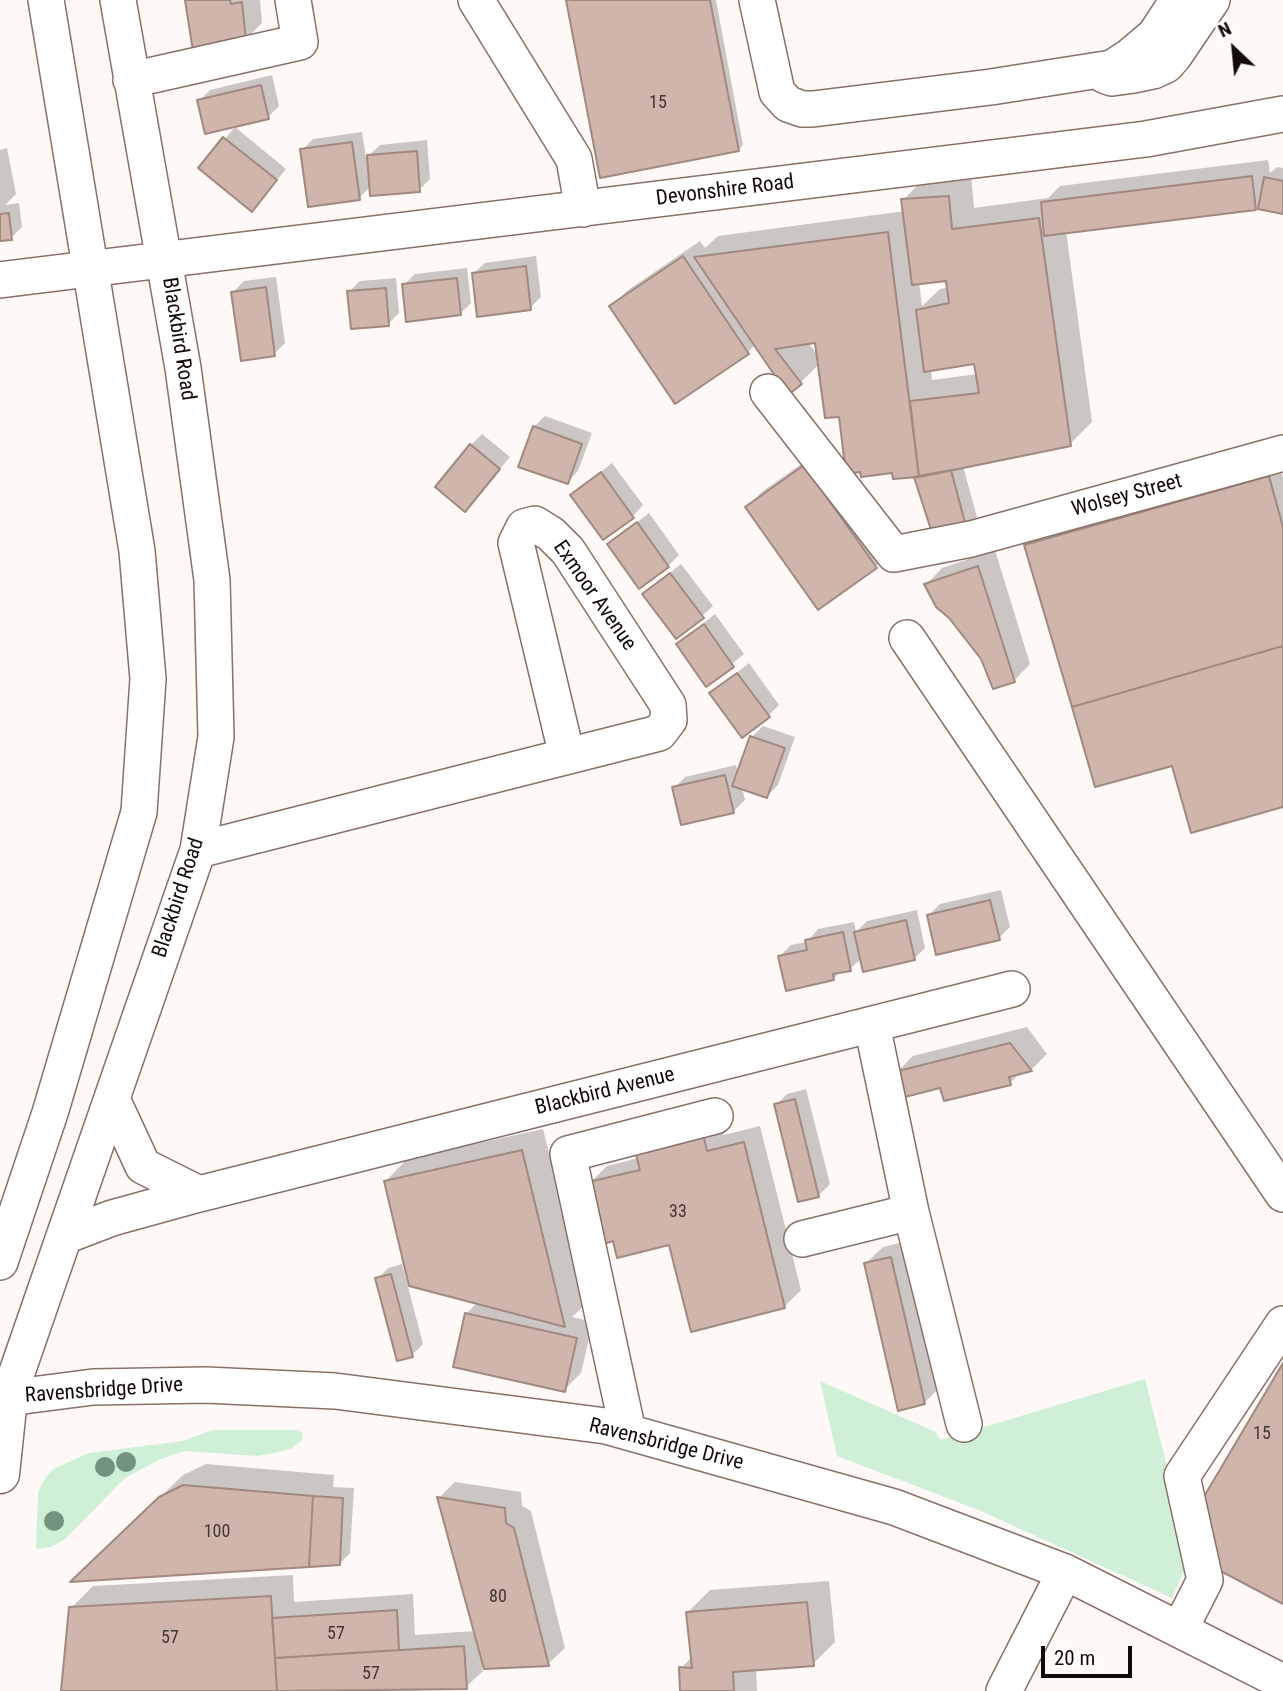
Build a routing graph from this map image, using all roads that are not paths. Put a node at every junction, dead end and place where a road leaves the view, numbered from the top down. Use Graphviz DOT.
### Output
graph roads {
  1 [pos="46,0"];
  2 [pos="118,0"];
  3 [pos="293,0"];
  4 [pos="476,0"];
  5 [pos="757,0"];
  6 [pos="1178,0"];
  7 [pos="1212,0"];
  8 [pos="1090,71"];
  9 [pos="131,80"];
  10 [pos="1283,114"];
  11 [pos="583,209"];
  12 [pos="165,260"];
  13 [pos="90,269"];
  14 [pos="0,281"];
  15 [pos="768,393"];
  16 [pos="1283,453"];
  17 [pos="907,638"];
  18 [pos="567,756"];
  19 [pos="198,850"];
  20 [pos="1012,989"];
  21 [pos="872,1025"];
  22 [pos="112,1098"];
  23 [pos="715,1116"];
  24 [pos="199,1194"];
  25 [pos="1283,1194"];
  26 [pos="911,1212"];
  27 [pos="65,1236"];
  28 [pos="802,1239"];
  29 [pos="0,1262"];
  30 [pos="1283,1324"];
  31 [pos="4,1398"];
  32 [pos="964,1424"];
  33 [pos="628,1432"];
  34 [pos="0,1474"];
  35 [pos="1065,1572"];
  36 [pos="1180,1629"];
  37 [pos="1283,1682"];
  38 [pos="1004,1691"];
  1 -- 13 [label="street"];
  2 -- 9 [label="street, Blackbird Road"];
  3 -- 9 [label="street"];
  4 -- 11 [label="street"];
  5 -- 8 [label="street"];
  6 -- 8 [label="street"];
  7 -- 8 [label="street"];
  9 -- 12 [label="street, Blackbird Road"];
  10 -- 11 [label="street, Devonshire Road"];
  11 -- 12 [label="street, Devonshire Road"];
  12 -- 13 [label="street, Blackbird Road"];
  12 -- 19 [label="street, Blackbird Road"];
  13 -- 14 [label="street, Blackbird Road"];
  13 -- 29 [label="street"];
  15 -- 16 [label="street, Wolsey Street"];
  17 -- 25 [label="street"];
  18 -- 18 [label="street, Exmoor Avenue"];
  18 -- 19 [label="street, Exmoor Avenue"];
  19 -- 22 [label="street, Blackbird Road"];
  20 -- 21 [label="street, Blackbird Avenue"];
  21 -- 24 [label="street, Blackbird Avenue"];
  21 -- 26 [label="street"];
  22 -- 24 [label="street"];
  22 -- 27 [label="street, Blackbird Road"];
  23 -- 33 [label="street"];
  24 -- 27 [label="street, Blackbird Avenue"];
  26 -- 28 [label="street"];
  26 -- 32 [label="street"];
  27 -- 31 [label="street, Blackbird Road"];
  30 -- 36 [label="street"];
  31 -- 33 [label="street, Ravensbridge Drive"];
  31 -- 34 [label="main road, Blackbird Road"];
  33 -- 35 [label="street, Ravensbridge Drive"];
  35 -- 36 [label="street, Ravensbridge Drive"];
  35 -- 38 [label="street"];
  36 -- 37 [label="street, Ravensbridge Drive"];
}
